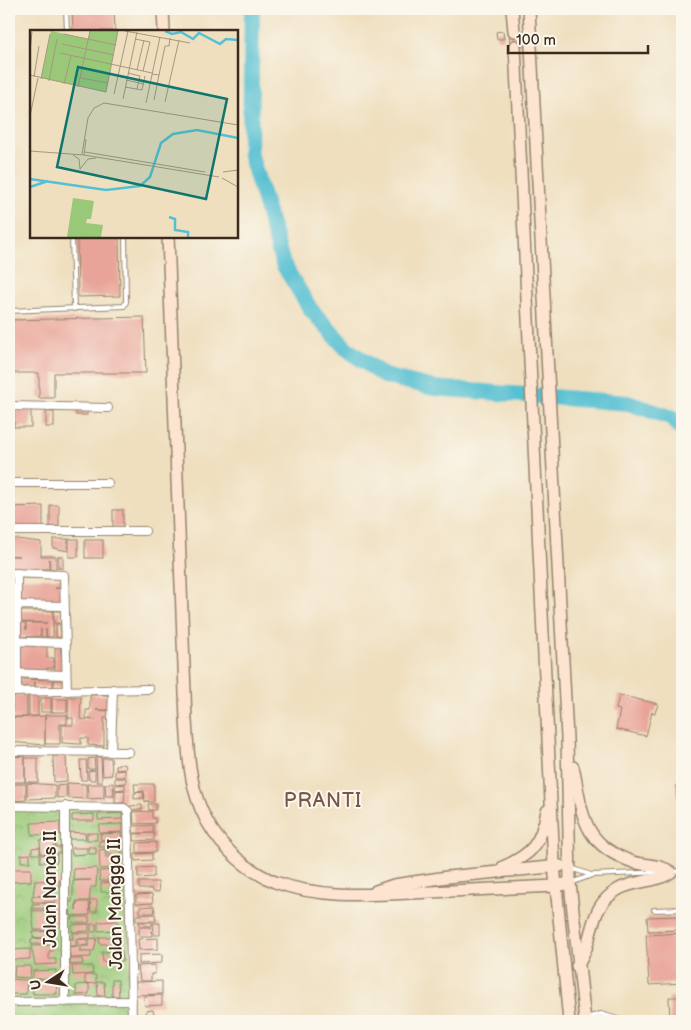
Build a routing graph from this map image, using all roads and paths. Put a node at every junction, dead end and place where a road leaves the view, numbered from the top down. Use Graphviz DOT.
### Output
graph roads {
  1 [pos="66,9"];
  2 [pos="163,9"];
  3 [pos="512,9"];
  4 [pos="529,9"];
  5 [pos="67,30"];
  6 [pos="164,30"];
  7 [pos="514,31"];
  8 [pos="515,46"];
  9 [pos="72,238"];
  10 [pos="125,238"];
  11 [pos="168,238"];
  12 [pos="74,309"];
  13 [pos="9,311"];
  14 [pos="9,406"];
  15 [pos="108,408"];
  16 [pos="9,483"];
  17 [pos="108,483"];
  18 [pos="9,531"];
  19 [pos="145,531"];
  20 [pos="13,573"];
  21 [pos="13,605"];
  22 [pos="64,606"];
  23 [pos="13,641"];
  24 [pos="65,643"];
  25 [pos="13,673"];
  26 [pos="65,675"];
  27 [pos="113,689"];
  28 [pos="149,689"];
  29 [pos="67,691"];
  30 [pos="13,692"];
  31 [pos="567,738"];
  32 [pos="9,751"];
  33 [pos="111,752"];
  34 [pos="129,752"];
  35 [pos="550,786"];
  36 [pos="9,806"];
  37 [pos="65,806"];
  38 [pos="554,865"];
  39 [pos="569,867"];
  40 [pos="494,871"];
  41 [pos="676,872"];
  42 [pos="592,875"];
  43 [pos="570,884"];
  44 [pos="555,886"];
  45 [pos="368,894"];
  46 [pos="682,909"];
  47 [pos="654,910"];
  48 [pos="577,966"];
  49 [pos="132,1001"];
  50 [pos="9,1002"];
  51 [pos="65,1002"];
  52 [pos="585,1020"];
  53 [pos="132,1021"];
  54 [pos="569,1021"];
  55 [pos="624,1021"];
  1 -- 5 [label="lane"];
  2 -- 6 [label="street"];
  3 -- 7 [label="street"];
  4 -- 31 [label="street"];
  8 -- 35 [label="street"];
  9 -- 12 [label="lane"];
  10 -- 12 [label="lane"];
  11 -- 45 [label="street"];
  12 -- 13 [label="lane"];
  14 -- 15 [label="street"];
  16 -- 17 [label="street"];
  18 -- 19 [label="street"];
  20 -- 21 [label="street"];
  20 -- 22 [label="street"];
  21 -- 22 [label="street"];
  21 -- 23 [label="street"];
  22 -- 24 [label="street"];
  23 -- 24 [label="street"];
  23 -- 25 [label="street"];
  24 -- 26 [label="street"];
  25 -- 26 [label="street"];
  25 -- 30 [label="street"];
  26 -- 29 [label="street"];
  27 -- 28 [label="street"];
  27 -- 29 [label="street"];
  27 -- 33 [label="street"];
  29 -- 30 [label="street"];
  31 -- 39 [label="street"];
  31 -- 41 [label="street"];
  32 -- 33 [label="street"];
  33 -- 34 [label="street"];
  35 -- 38 [label="street"];
  35 -- 40 [label="street"];
  36 -- 37 [label="street"];
  37 -- 49 [label="street, Jalan Mangga II"];
  37 -- 51 [label="street, Jalan Nanas II"];
  38 -- 39 [label="street"];
  38 -- 40 [label="street"];
  38 -- 44 [label="street"];
  39 -- 42 [label="lane"];
  39 -- 43 [label="street"];
  40 -- 45 [label="street"];
  41 -- 42 [label="lane"];
  41 -- 48 [label="street"];
  42 -- 43 [label="lane"];
  43 -- 44 [label="street"];
  43 -- 48 [label="street"];
  44 -- 45 [label="street"];
  44 -- 54 [label="street"];
  46 -- 47 [label="lane"];
  48 -- 52 [label="street"];
  49 -- 51 [label="street"];
  49 -- 53 [label="street"];
  50 -- 51 [label="street"];
  52 -- 55 [label="lane"];
}
